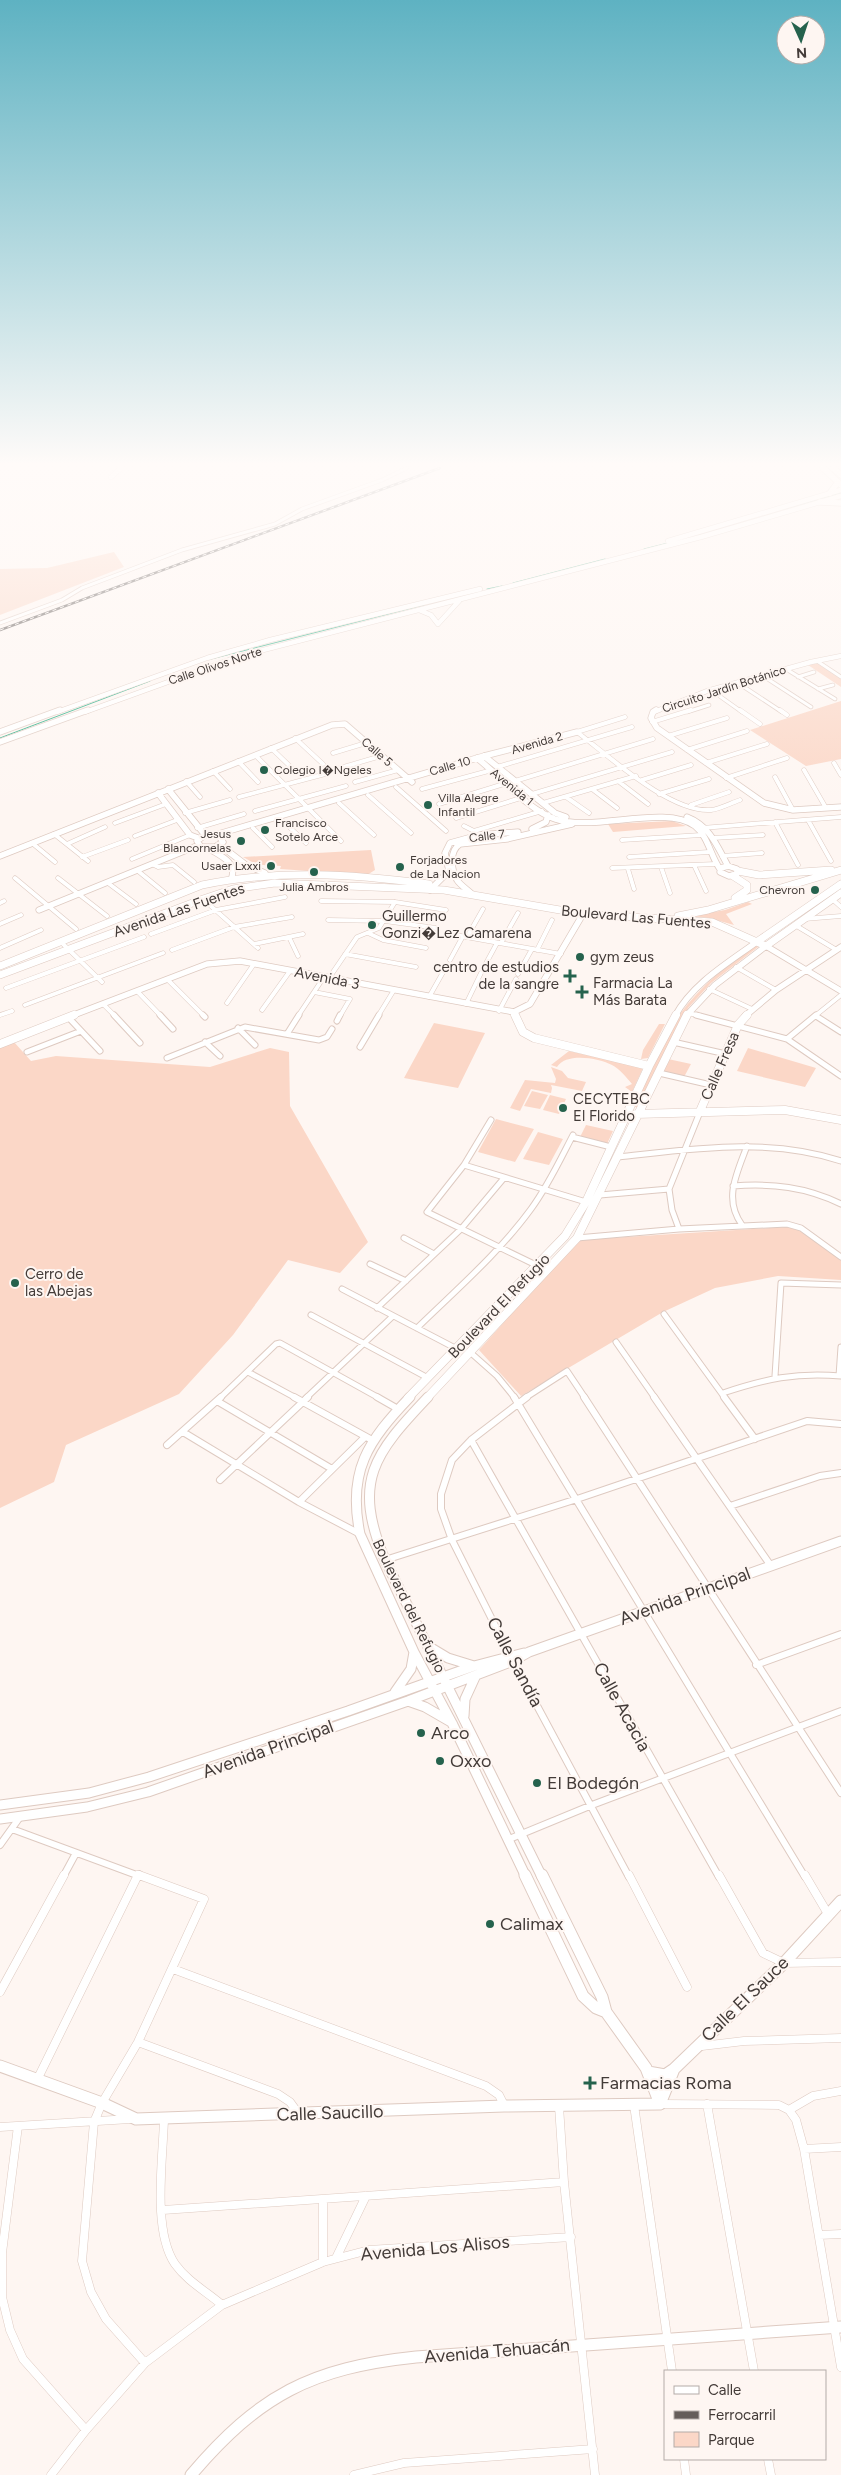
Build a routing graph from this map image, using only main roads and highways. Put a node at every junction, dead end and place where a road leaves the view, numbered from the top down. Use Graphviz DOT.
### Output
graph roads {
  1 [pos="499,584"];
  2 [pos="520,584"];
  3 [pos="463,598"];
  4 [pos="419,610"];
  5 [pos="841,656"];
  6 [pos="77,705"];
  7 [pos="83,711"];
  8 [pos="44,717"];
  9 [pos="55,721"];
  10 [pos="0,732"];
  11 [pos="578,732"];
  12 [pos="0,742"];
  13 [pos="496,754"];
  14 [pos="483,758"];
  15 [pos="494,768"];
  16 [pos="410,780"];
  17 [pos="168,789"];
  18 [pos="158,793"];
  19 [pos="525,794"];
  20 [pos="841,807"];
  21 [pos="310,809"];
  22 [pos="545,813"];
  23 [pos="555,813"];
  24 [pos="574,821"];
  25 [pos="214,834"];
  26 [pos="222,838"];
  27 [pos="201,840"];
  28 [pos="220,845"];
  29 [pos="208,848"];
  30 [pos="0,856"];
  31 [pos="718,866"];
  32 [pos="728,866"];
  33 [pos="841,869"];
  34 [pos="453,870"];
  35 [pos="265,873"];
  36 [pos="735,873"];
  37 [pos="232,877"];
  38 [pos="841,884"];
  39 [pos="432,887"];
  40 [pos="444,890"];
  41 [pos="841,893"];
  42 [pos="472,894"];
  43 [pos="822,896"];
  44 [pos="39,910"];
  45 [pos="708,910"];
  46 [pos="583,914"];
  47 [pos="811,914"];
  48 [pos="666,918"];
  49 [pos="758,941"];
  50 [pos="766,946"];
  51 [pos="838,948"];
  52 [pos="0,966"];
  53 [pos="806,970"];
  54 [pos="0,974"];
  55 [pos="841,991"];
  56 [pos="514,1012"];
  57 [pos="677,1012"];
  58 [pos="673,1041"];
  59 [pos="0,1044"];
  60 [pos="649,1066"];
  61 [pos="700,1112"];
  62 [pos="626,1114"];
  63 [pos="638,1114"];
  64 [pos="841,1120"];
  65 [pos="841,1541"];
  66 [pos="427,1645"];
  67 [pos="414,1652"];
  68 [pos="475,1670"];
  69 [pos="445,1681"];
  70 [pos="432,1686"];
  71 [pos="394,1693"];
  72 [pos="408,1701"];
  73 [pos="464,1718"];
  74 [pos="452,1723"];
  75 [pos="266,1738"];
  76 [pos="270,1750"];
  77 [pos="0,1805"];
  78 [pos="0,1820"];
  79 [pos="841,1901"];
  80 [pos="606,2012"];
  81 [pos="0,2066"];
  82 [pos="674,2069"];
  83 [pos="648,2072"];
  84 [pos="660,2104"];
  85 [pos="837,2328"];
  86 [pos="191,2475"];
  1 -- 6 [label="main road, Calle Olivos Norte"];
  2 -- 3 [label="main road, Calle Olivos Norte"];
  3 -- 4 [label="main road, Calle Olivos Norte"];
  3 -- 4 [label="main road"];
  4 -- 7 [label="main road, Calle Olivos Norte"];
  5 -- 20 [label="main road, Circuito Jardín Botánico"];
  6 -- 7 [label="main road"];
  6 -- 8 [label="main road, Calle Olivos Norte"];
  7 -- 9 [label="main road, Calle Olivos Norte"];
  8 -- 9 [label="main road"];
  8 -- 10 [label="main road, Calle Olivos Norte"];
  9 -- 12 [label="main road, Calle Olivos Norte"];
  11 -- 13 [label="main road, Avenida 2"];
  13 -- 14 [label="main road, Calle 10"];
  14 -- 15 [label="main road, Avenida 1"];
  14 -- 16 [label="main road, Calle 10"];
  15 -- 19 [label="main road, Avenida 1"];
  15 -- 19 [label="main road, Avenida 1"];
  16 -- 17 [label="main road, Calle 5"];
  16 -- 21 [label="main road, Calle 10"];
  16 -- 21 [label="main road, Calle 10"];
  17 -- 18 [label="main road"];
  17 -- 27 [label="main road"];
  18 -- 27 [label="main road"];
  18 -- 30 [label="main road"];
  19 -- 22 [label="main road, Avenida 1"];
  19 -- 23 [label="main road, Avenida 1"];
  21 -- 25 [label="main road, Calle 10"];
  21 -- 26 [label="main road, Calle 10"];
  22 -- 24 [label="main road, Calle 7"];
  22 -- 34 [label="main road, Calle 7"];
  23 -- 24 [label="main road, Calle 7"];
  24 -- 31 [label="main road, Calle 7"];
  24 -- 32 [label="main road, Calle 7"];
  24 -- 34 [label="main road, Calle 7"];
  25 -- 26 [label="main road"];
  25 -- 27 [label="main road, Calle 10"];
  26 -- 28 [label="main road"];
  27 -- 29 [label="main road"];
  27 -- 44 [label="main road"];
  28 -- 29 [label="main road"];
  28 -- 35 [label="main road"];
  29 -- 37 [label="main road"];
  31 -- 32 [label="main road"];
  31 -- 36 [label="main road"];
  32 -- 36 [label="main road"];
  33 -- 36 [label="main road"];
  33 -- 45 [label="main road"];
  34 -- 39 [label="main road"];
  34 -- 42 [label="main road, Calle 7"];
  35 -- 37 [label="main road, Avenida Las Fuentes"];
  35 -- 39 [label="main road, Avenida Las Fuentes"];
  36 -- 45 [label="main road"];
  37 -- 52 [label="main road, Avenida Las Fuentes"];
  38 -- 43 [label="main road"];
  39 -- 40 [label="main road, Avenida Las Fuentes"];
  39 -- 54 [label="main road, Avenida Las Fuentes"];
  40 -- 42 [label="main road, Boulevard Las Fuentes"];
  41 -- 47 [label="main road, Boulevard del Refugio"];
  42 -- 46 [label="main road, Boulevard Las Fuentes"];
  43 -- 47 [label="main road"];
  43 -- 49 [label="main road"];
  45 -- 48 [label="main road"];
  46 -- 48 [label="main road, Boulevard Las Fuentes"];
  46 -- 56 [label="main road"];
  47 -- 50 [label="main road, Boulevard del Refugio"];
  48 -- 49 [label="main road, Boulevard Las Fuentes"];
  49 -- 50 [label="main road, Boulevard Las Fuentes"];
  49 -- 57 [label="main road, Boulevard El Refugio"];
  50 -- 53 [label="main road"];
  50 -- 58 [label="main road, Boulevard del Refugio"];
  51 -- 53 [label="main road, Calle Fresa"];
  53 -- 55 [label="main road"];
  53 -- 61 [label="main road, Calle Fresa"];
  56 -- 59 [label="main road, Avenida 3"];
  56 -- 60 [label="main road"];
  57 -- 58 [label="main road"];
  57 -- 60 [label="main road, Boulevard El Refugio"];
  58 -- 63 [label="main road, Boulevard del Refugio"];
  60 -- 62 [label="main road, Boulevard El Refugio"];
  61 -- 63 [label="main road"];
  61 -- 64 [label="main road"];
  62 -- 63 [label="main road"];
  62 -- 67 [label="main road, Boulevard El Refugio"];
  63 -- 66 [label="main road, Boulevard del Refugio"];
  65 -- 68 [label="main road, Avenida Principal"];
  66 -- 68 [label="main road"];
  66 -- 69 [label="main road, Boulevard del Refugio"];
  67 -- 70 [label="main road, Boulevard El Refugio"];
  67 -- 71 [label="main road"];
  68 -- 69 [label="main road, Avenida Principal"];
  68 -- 73 [label="main road"];
  69 -- 70 [label="main road, Avenida Principal"];
  69 -- 73 [label="main road, Boulevard del Refugio"];
  70 -- 71 [label="main road, Avenida Principal"];
  70 -- 72 [label="main road, Avenida Principal"];
  70 -- 74 [label="main road, Boulevard del Refugio"];
  71 -- 75 [label="main road, Avenida Principal"];
  72 -- 74 [label="main road"];
  72 -- 76 [label="main road, Avenida Principal"];
  73 -- 80 [label="main road, Boulevard del Refugio"];
  74 -- 80 [label="main road, Boulevard del Refugio"];
  75 -- 76 [label="main road"];
  75 -- 77 [label="main road, Avenida Principal"];
  76 -- 78 [label="main road, Avenida Principal"];
  79 -- 82 [label="main road, Calle El Sauce"];
  80 -- 83 [label="main road, Boulevard del Refugio"];
  81 -- 84 [label="main road, Calle Saucillo"];
  82 -- 83 [label="main road"];
  82 -- 84 [label="main road, Calle El Sauce"];
  83 -- 84 [label="main road, Boulevard del Refugio"];
  85 -- 86 [label="main road, Avenida Tehuacán"];
}
